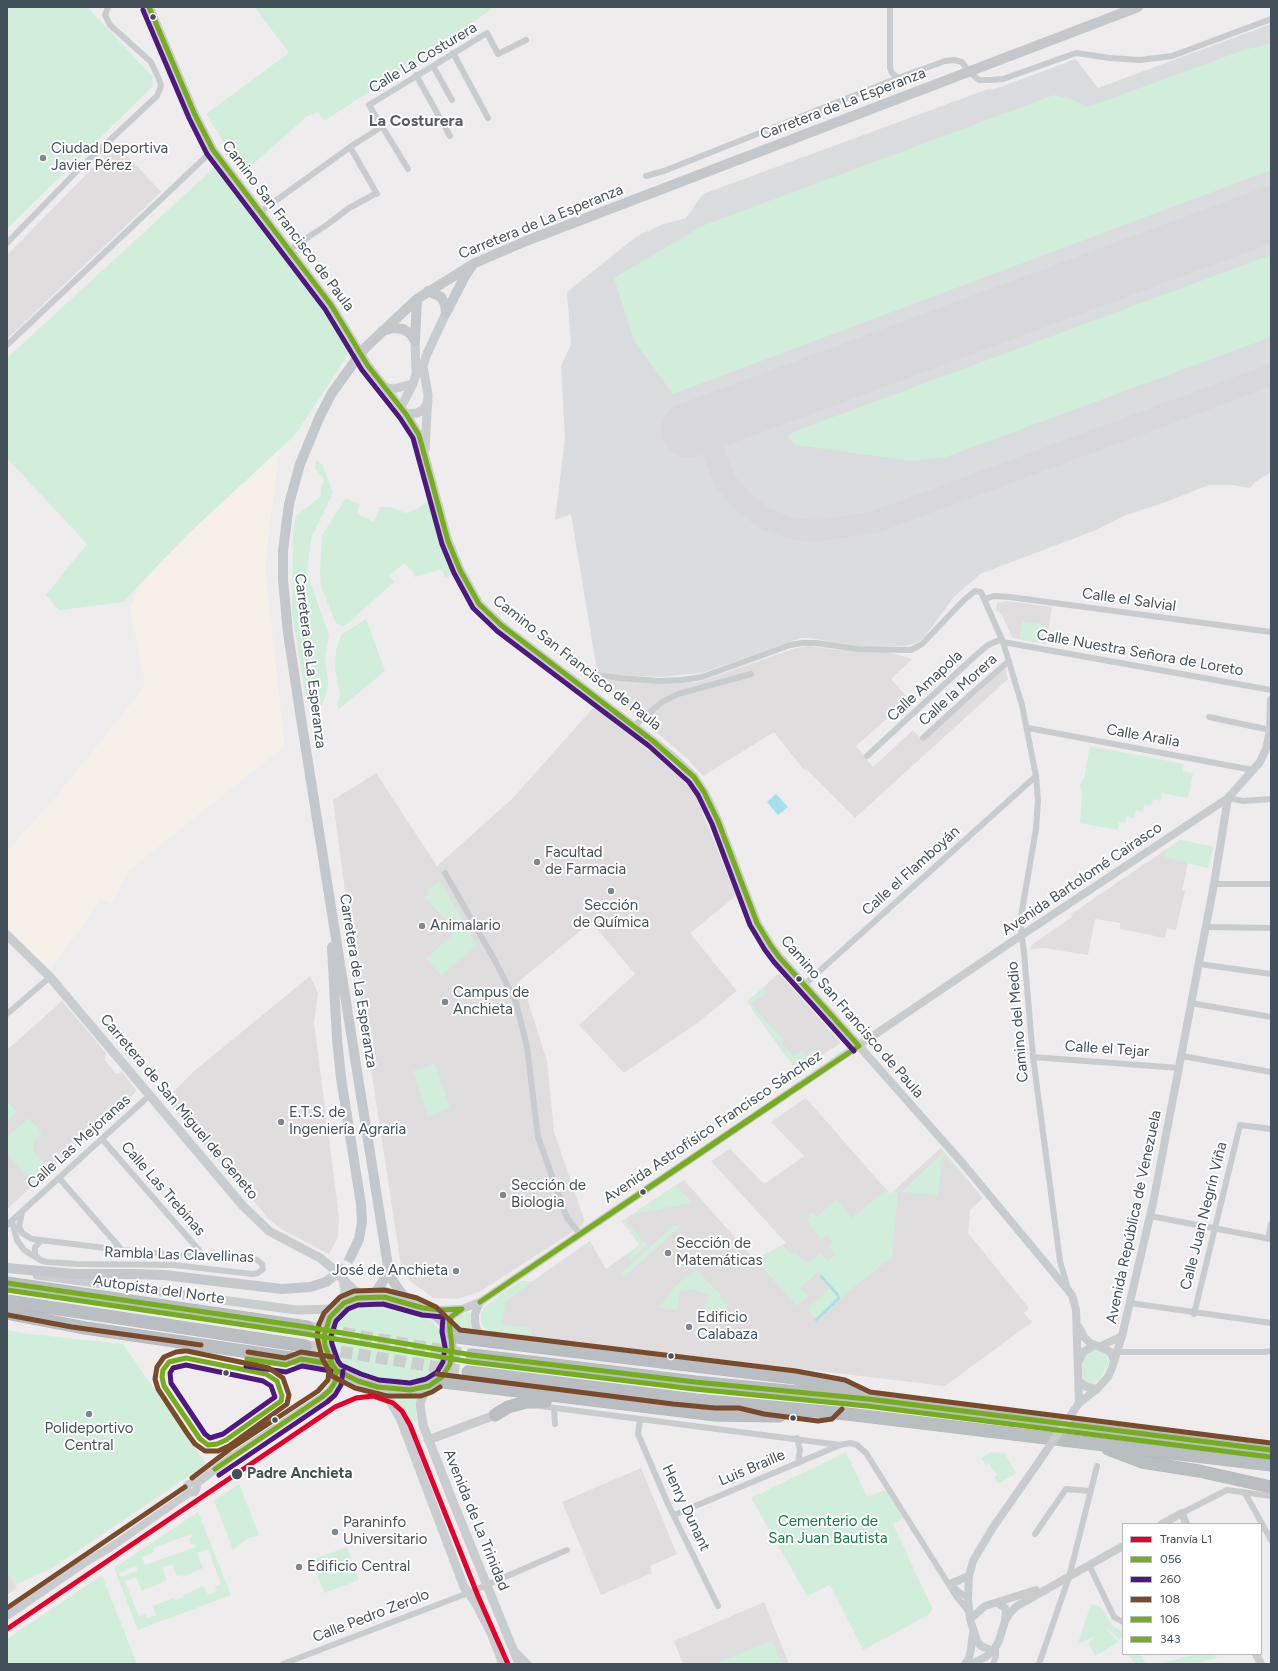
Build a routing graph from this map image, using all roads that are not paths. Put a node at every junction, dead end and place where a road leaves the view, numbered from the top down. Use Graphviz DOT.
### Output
graph roads {
  1 [pos="108,7"];
  2 [pos="149,7"];
  3 [pos="890,7"];
  4 [pos="1138,7"];
  5 [pos="1271,19"];
  6 [pos="526,40"];
  7 [pos="453,53"];
  8 [pos="433,66"];
  9 [pos="969,72"];
  10 [pos="416,75"];
  11 [pos="898,78"];
  12 [pos="452,100"];
  13 [pos="488,118"];
  14 [pos="383,126"];
  15 [pos="450,136"];
  16 [pos="350,147"];
  17 [pos="213,150"];
  18 [pos="408,169"];
  19 [pos="646,176"];
  20 [pos="260,212"];
  21 [pos="7,243"];
  22 [pos="289,250"];
  23 [pos="475,263"];
  24 [pos="428,291"];
  25 [pos="417,299"];
  26 [pos="446,313"];
  27 [pos="382,331"];
  28 [pos="415,341"];
  29 [pos="7,345"];
  30 [pos="413,384"];
  31 [pos="385,387"];
  32 [pos="428,400"];
  33 [pos="403,411"];
  34 [pos="424,452"];
  35 [pos="985,599"];
  36 [pos="1271,632"];
  37 [pos="1003,640"];
  38 [pos="1009,662"];
  39 [pos="591,671"];
  40 [pos="751,674"];
  41 [pos="1271,690"];
  42 [pos="1271,700"];
  43 [pos="1209,717"];
  44 [pos="634,726"];
  45 [pos="1028,728"];
  46 [pos="1270,730"];
  47 [pos="923,738"];
  48 [pos="868,756"];
  49 [pos="1253,770"];
  50 [pos="1036,776"];
  51 [pos="1228,798"];
  52 [pos="1271,800"];
  53 [pos="445,874"];
  54 [pos="1214,884"];
  55 [pos="1271,884"];
  56 [pos="1205,927"];
  57 [pos="1271,928"];
  58 [pos="334,931"];
  59 [pos="7,935"];
  60 [pos="1022,935"];
  61 [pos="1199,964"];
  62 [pos="1271,974"];
  63 [pos="50,977"];
  64 [pos="804,985"];
  65 [pos="1191,1003"];
  66 [pos="7,1014"];
  67 [pos="1271,1017"];
  68 [pos="859,1046"];
  69 [pos="1182,1056"];
  70 [pos="1033,1057"];
  71 [pos="1179,1068"];
  72 [pos="1271,1072"];
  73 [pos="150,1095"];
  74 [pos="1271,1129"];
  75 [pos="102,1139"];
  76 [pos="59,1178"];
  77 [pos="22,1212"];
  78 [pos="1150,1216"];
  79 [pos="9,1223"];
  80 [pos="1271,1224"];
  81 [pos="1214,1229"];
  82 [pos="580,1234"];
  83 [pos="1270,1239"];
  84 [pos="41,1241"];
  85 [pos="122,1250"];
  86 [pos="351,1256"];
  87 [pos="205,1257"];
  88 [pos="40,1260"];
  89 [pos="1060,1261"];
  90 [pos="1047,1265"];
  91 [pos="388,1266"];
  92 [pos="7,1268"];
  93 [pos="7,1272"];
  94 [pos="343,1279"];
  95 [pos="326,1282"];
  96 [pos="7,1283"];
  97 [pos="1068,1289"];
  98 [pos="369,1297"];
  99 [pos="7,1301"];
  100 [pos="480,1302"];
  101 [pos="1130,1303"];
  102 [pos="340,1306"];
  103 [pos="419,1306"];
  104 [pos="462,1309"];
  105 [pos="7,1313"];
  106 [pos="1194,1314"];
  107 [pos="1077,1321"];
  108 [pos="1271,1324"];
  109 [pos="307,1328"];
  110 [pos="449,1331"];
  111 [pos="1122,1336"];
  112 [pos="496,1342"];
  113 [pos="1098,1345"];
  114 [pos="305,1346"];
  115 [pos="1271,1351"];
  116 [pos="472,1355"];
  117 [pos="1114,1355"];
  118 [pos="1078,1362"];
  119 [pos="334,1367"];
  120 [pos="468,1372"];
  121 [pos="1079,1382"];
  122 [pos="433,1384"];
  123 [pos="378,1387"];
  124 [pos="1097,1390"];
  125 [pos="868,1399"];
  126 [pos="1079,1403"];
  127 [pos="554,1408"];
  128 [pos="790,1409"];
  129 [pos="672,1411"];
  130 [pos="495,1415"];
  131 [pos="640,1419"];
  132 [pos="555,1424"];
  133 [pos="797,1438"];
  134 [pos="428,1440"];
  135 [pos="1096,1444"];
  136 [pos="840,1445"];
  137 [pos="1271,1450"];
  138 [pos="1240,1462"];
  139 [pos="798,1463"];
  140 [pos="1271,1465"];
  141 [pos="1097,1466"];
  142 [pos="1271,1469"];
  143 [pos="1271,1487"];
  144 [pos="1090,1491"];
  145 [pos="1245,1493"];
  146 [pos="1271,1496"];
  147 [pos="1182,1513"];
  148 [pos="674,1515"];
  149 [pos="1164,1523"];
  150 [pos="1186,1523"];
  151 [pos="1262,1523"];
  152 [pos="1262,1524"];
  153 [pos="1034,1534"];
  154 [pos="1271,1540"];
  155 [pos="1122,1547"];
  156 [pos="567,1550"];
  157 [pos="1089,1565"];
  158 [pos="969,1576"];
  159 [pos="1068,1577"];
  160 [pos="949,1583"];
  161 [pos="488,1585"];
  162 [pos="1052,1585"];
  163 [pos="472,1592"];
  164 [pos="968,1599"];
  165 [pos="998,1603"];
  166 [pos="718,1606"];
  167 [pos="985,1606"];
  168 [pos="7,1616"];
  169 [pos="969,1616"];
  170 [pos="1005,1621"];
  171 [pos="1122,1621"];
  172 [pos="973,1630"];
  173 [pos="513,1648"];
  174 [pos="994,1649"];
  175 [pos="1256,1655"];
  176 [pos="283,1664"];
  177 [pos="503,1664"];
  178 [pos="519,1664"];
  179 [pos="529,1664"];
  180 [pos="965,1664"];
  181 [pos="972,1664"];
  182 [pos="993,1664"];
  183 [pos="1039,1664"];
  184 [pos="1261,1664"];
  1 -- 21 [label="street"];
  2 -- 17 [label="main road, Camino San Francisco de Paula"];
  3 -- 11 [label="street"];
  4 -- 9 [label="main road, Carretera de La Esperanza"];
  5 -- 9 [label="street"];
  6 -- 7 [label="street, Calle La Costurera"];
  7 -- 8 [label="street, Calle La Costurera"];
  7 -- 13 [label="street"];
  8 -- 10 [label="street, Calle La Costurera"];
  8 -- 12 [label="street"];
  9 -- 11 [label="street"];
  9 -- 23 [label="main road, Carretera de La Esperanza"];
  10 -- 14 [label="street, Calle La Costurera"];
  10 -- 15 [label="street"];
  11 -- 19 [label="street"];
  14 -- 16 [label="street"];
  14 -- 18 [label="street, Calle La Costurera"];
  16 -- 20 [label="street"];
  16 -- 22 [label="street"];
  17 -- 20 [label="main road, Camino San Francisco de Paula"];
  17 -- 29 [label="street"];
  20 -- 22 [label="main road, Camino San Francisco de Paula"];
  22 -- 31 [label="main road, Camino San Francisco de Paula"];
  23 -- 24 [label="main road, Carretera de La Esperanza"];
  23 -- 26 [label="main road"];
  24 -- 25 [label="main road, Carretera de La Esperanza"];
  24 -- 26 [label="main road"];
  25 -- 27 [label="main road, Carretera de La Esperanza"];
  25 -- 28 [label="main road"];
  26 -- 32 [label="main road"];
  27 -- 28 [label="main road"];
  27 -- 58 [label="main road, Carretera de La Esperanza, bridge"];
  28 -- 30 [label="main road"];
  30 -- 31 [label="main road"];
  30 -- 33 [label="main road"];
  31 -- 33 [label="main road, Camino San Francisco de Paula"];
  32 -- 33 [label="main road"];
  32 -- 34 [label="main road"];
  33 -- 34 [label="main road, Camino San Francisco de Paula"];
  34 -- 44 [label="main road, Camino San Francisco de Paula"];
  35 -- 36 [label="street, Calle el Salvial"];
  35 -- 37 [label="street, Camino del Medio"];
  35 -- 39 [label="street, Camino del Medio"];
  37 -- 38 [label="street, Camino del Medio"];
  37 -- 41 [label="street, Calle Nuestra Señora de Loreto"];
  37 -- 48 [label="street, Calle Amapola"];
  38 -- 45 [label="street, Camino del Medio"];
  38 -- 47 [label="street, Calle la Morera"];
  40 -- 44 [label="street"];
  42 -- 46 [label="street, Avenida Bartolomé Cairasco"];
  43 -- 46 [label="street"];
  44 -- 64 [label="main road, Camino San Francisco de Paula"];
  45 -- 49 [label="street, Calle Aralia"];
  45 -- 50 [label="street, Camino del Medio"];
  46 -- 49 [label="street, Avenida Bartolomé Cairasco"];
  49 -- 51 [label="street, Avenida Bartolomé Cairasco"];
  50 -- 60 [label="street, Camino del Medio"];
  50 -- 64 [label="street, Calle el Flamboyán"];
  51 -- 52 [label="street"];
  51 -- 54 [label="street, Avenida República de Venezuela"];
  51 -- 60 [label="street, Avenida Bartolomé Cairasco"];
  53 -- 82 [label="street"];
  54 -- 55 [label="street"];
  54 -- 56 [label="street, Avenida República de Venezuela"];
  56 -- 57 [label="street"];
  56 -- 61 [label="street, Avenida República de Venezuela"];
  58 -- 86 [label="main road"];
  58 -- 91 [label="main road, Carretera de La Esperanza"];
  59 -- 63 [label="main road, Carretera de San Miguel de Geneto"];
  60 -- 68 [label="street, Avenida Bartolomé Cairasco"];
  60 -- 70 [label="street, Camino del Medio"];
  61 -- 62 [label="street"];
  61 -- 65 [label="street, Avenida República de Venezuela"];
  63 -- 66 [label="street"];
  63 -- 73 [label="main road, Carretera de San Miguel de Geneto"];
  64 -- 68 [label="main road, Camino San Francisco de Paula"];
  65 -- 67 [label="street"];
  65 -- 69 [label="street, Avenida República de Venezuela"];
  68 -- 82 [label="street, Avenida Astrofísico Francisco Sánchez"];
  68 -- 90 [label="street, Camino San Francisco de Paula"];
  69 -- 71 [label="street, Avenida República de Venezuela"];
  69 -- 72 [label="street"];
  70 -- 71 [label="street, Calle el Tejar"];
  70 -- 89 [label="street, Camino del Medio"];
  71 -- 78 [label="street, Avenida República de Venezuela"];
  73 -- 75 [label="street, Calle Las Mejoranas"];
  73 -- 94 [label="main road, Carretera de San Miguel de Geneto"];
  74 -- 81 [label="street, Calle Juan Negrín Viña"];
  75 -- 76 [label="street, Calle Las Mejoranas"];
  75 -- 87 [label="street, Calle Las Trebinas"];
  76 -- 77 [label="street, Calle Las Mejoranas"];
  76 -- 85 [label="street"];
  77 -- 79 [label="street, Calle Las Mejoranas"];
  77 -- 84 [label="street, Rambla Las Clavellinas"];
  78 -- 81 [label="street"];
  78 -- 101 [label="street, Avenida República de Venezuela"];
  79 -- 88 [label="street, Rambla Las Clavellinas"];
  80 -- 83 [label="street"];
  81 -- 83 [label="street"];
  81 -- 106 [label="street, Calle Juan Negrín Viña"];
  82 -- 100 [label="street, Avenida Astrofísico Francisco Sánchez"];
  84 -- 85 [label="street, Rambla Las Clavellinas"];
  84 -- 88 [label="street"];
  85 -- 87 [label="street, Rambla Las Clavellinas"];
  87 -- 88 [label="street, Rambla Las Clavellinas"];
  89 -- 90 [label="street"];
  89 -- 97 [label="street, Camino del Medio"];
  90 -- 97 [label="street, Camino San Francisco de Paula"];
  91 -- 98 [label="main road"];
  91 -- 103 [label="main road, Carretera de La Esperanza"];
  92 -- 95 [label="main road"];
  93 -- 102 [label="main road"];
  94 -- 98 [label="main road, Carretera de San Miguel de Geneto"];
  94 -- 102 [label="main road"];
  96 -- 109 [label="highway, Autopista del Norte"];
  97 -- 107 [label="street"];
  98 -- 102 [label="main road"];
  98 -- 103 [label="main road"];
  99 -- 114 [label="highway"];
  100 -- 104 [label="street, Avenida Astrofísico Francisco Sánchez"];
  100 -- 112 [label="street"];
  101 -- 106 [label="street"];
  101 -- 111 [label="street, Avenida República de Venezuela"];
  102 -- 119 [label="main road"];
  103 -- 104 [label="street, Avenida Astrofísico Francisco Sánchez"];
  103 -- 110 [label="main road"];
  104 -- 110 [label="street, Avenida Astrofísico Francisco Sánchez"];
  105 -- 119 [label="highway"];
  106 -- 108 [label="street"];
  107 -- 113 [label="street"];
  107 -- 118 [label="street"];
  110 -- 112 [label="highway"];
  110 -- 122 [label="main road"];
  111 -- 113 [label="street"];
  111 -- 117 [label="street, Avenida República de Venezuela"];
  112 -- 125 [label="highway"];
  113 -- 117 [label="street"];
  113 -- 118 [label="street"];
  115 -- 117 [label="street"];
  116 -- 125 [label="highway"];
  117 -- 124 [label="street, Avenida República de Venezuela"];
  118 -- 121 [label="street"];
  119 -- 123 [label="main road"];
  119 -- 168 [label="street"];
  120 -- 128 [label="highway"];
  121 -- 124 [label="street"];
  121 -- 126 [label="street"];
  122 -- 123 [label="main road"];
  122 -- 129 [label="highway"];
  122 -- 134 [label="main road, Avenida de La Trinidad"];
  123 -- 163 [label="main road"];
  124 -- 126 [label="street, Avenida República de Venezuela"];
  125 -- 137 [label="highway"];
  126 -- 158 [label="street, Avenida República de Venezuela, bridge"];
  127 -- 130 [label="street"];
  127 -- 131 [label="street"];
  127 -- 132 [label="street"];
  128 -- 129 [label="highway"];
  128 -- 135 [label="highway"];
  129 -- 130 [label="highway"];
  130 -- 134 [label="main road"];
  131 -- 133 [label="street"];
  131 -- 148 [label="street, Henry Dunant"];
  133 -- 136 [label="street"];
  133 -- 139 [label="street"];
  134 -- 161 [label="main road, Avenida de La Trinidad"];
  135 -- 138 [label="highway"];
  135 -- 143 [label="highway"];
  136 -- 139 [label="street, Luis Braille"];
  136 -- 160 [label="street"];
  138 -- 140 [label="highway"];
  138 -- 142 [label="highway"];
  139 -- 148 [label="street, Luis Braille"];
  141 -- 144 [label="street"];
  144 -- 153 [label="street"];
  144 -- 159 [label="street"];
  145 -- 146 [label="street"];
  145 -- 147 [label="street"];
  145 -- 151 [label="street"];
  147 -- 149 [label="street"];
  147 -- 150 [label="street"];
  148 -- 166 [label="street, Henry Dunant"];
  152 -- 154 [label="street"];
  155 -- 157 [label="street"];
  156 -- 161 [label="street, Calle Pedro Zerolo"];
  157 -- 159 [label="street"];
  157 -- 171 [label="street"];
  158 -- 160 [label="street"];
  158 -- 164 [label="street, Avenida República de Venezuela"];
  159 -- 162 [label="street"];
  159 -- 183 [label="street"];
  160 -- 164 [label="street"];
  160 -- 169 [label="street"];
  161 -- 163 [label="street, Calle Pedro Zerolo"];
  161 -- 173 [label="main road, Avenida de La Trinidad"];
  162 -- 165 [label="street"];
  162 -- 170 [label="street"];
  163 -- 176 [label="street, Calle Pedro Zerolo"];
  163 -- 177 [label="main road"];
  164 -- 167 [label="street"];
  164 -- 169 [label="street, Avenida República de Venezuela"];
  165 -- 167 [label="street"];
  165 -- 170 [label="street"];
  167 -- 169 [label="street"];
  169 -- 172 [label="street, Avenida República de Venezuela"];
  170 -- 174 [label="street"];
  172 -- 174 [label="street"];
  172 -- 180 [label="street"];
  173 -- 178 [label="main road, Avenida de La Trinidad"];
  173 -- 179 [label="street"];
  174 -- 181 [label="street"];
  174 -- 182 [label="street"];
  175 -- 184 [label="street"];
}
